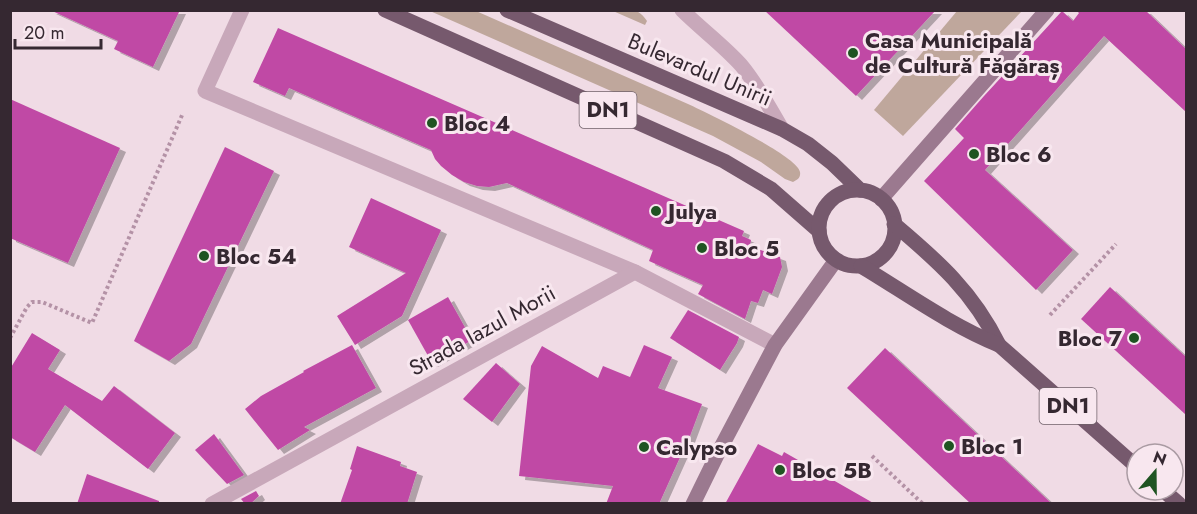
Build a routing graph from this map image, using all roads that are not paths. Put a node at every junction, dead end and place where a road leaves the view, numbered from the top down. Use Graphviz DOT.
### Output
graph roads {
  1 [pos="242,10"];
  2 [pos="385,10"];
  3 [pos="507,10"];
  4 [pos="682,10"];
  5 [pos="1047,10"];
  6 [pos="782,129"];
  7 [pos="861,190"];
  8 [pos="881,199"];
  9 [pos="894,224"];
  10 [pos="819,231"];
  11 [pos="836,260"];
  12 [pos="861,266"];
  13 [pos="635,272"];
  14 [pos="775,345"];
  15 [pos="999,345"];
  16 [pos="1125,456"];
  17 [pos="212,504"];
  18 [pos="693,504"];
  1 -- 13 [label="street"];
  2 -- 10 [label="main road, DN1"];
  3 -- 6 [label="main road, Bulevardul Unirii / DN1"];
  4 -- 6 [label="street"];
  5 -- 8 [label="street"];
  6 -- 7 [label="main road, Bulevardul Unirii / DN1"];
  7 -- 8 [label="main road, DN1"];
  7 -- 10 [label="main road"];
  8 -- 9 [label="main road, DN1"];
  9 -- 12 [label="main road"];
  9 -- 15 [label="main road, DN1"];
  10 -- 11 [label="main road, DN1"];
  11 -- 12 [label="main road, DN1"];
  11 -- 14 [label="street"];
  12 -- 15 [label="main road, DN1"];
  13 -- 14 [label="street"];
  13 -- 17 [label="street, Strada Iazul Morii"];
  14 -- 18 [label="street"];
  15 -- 16 [label="main road, DN1"];
}
